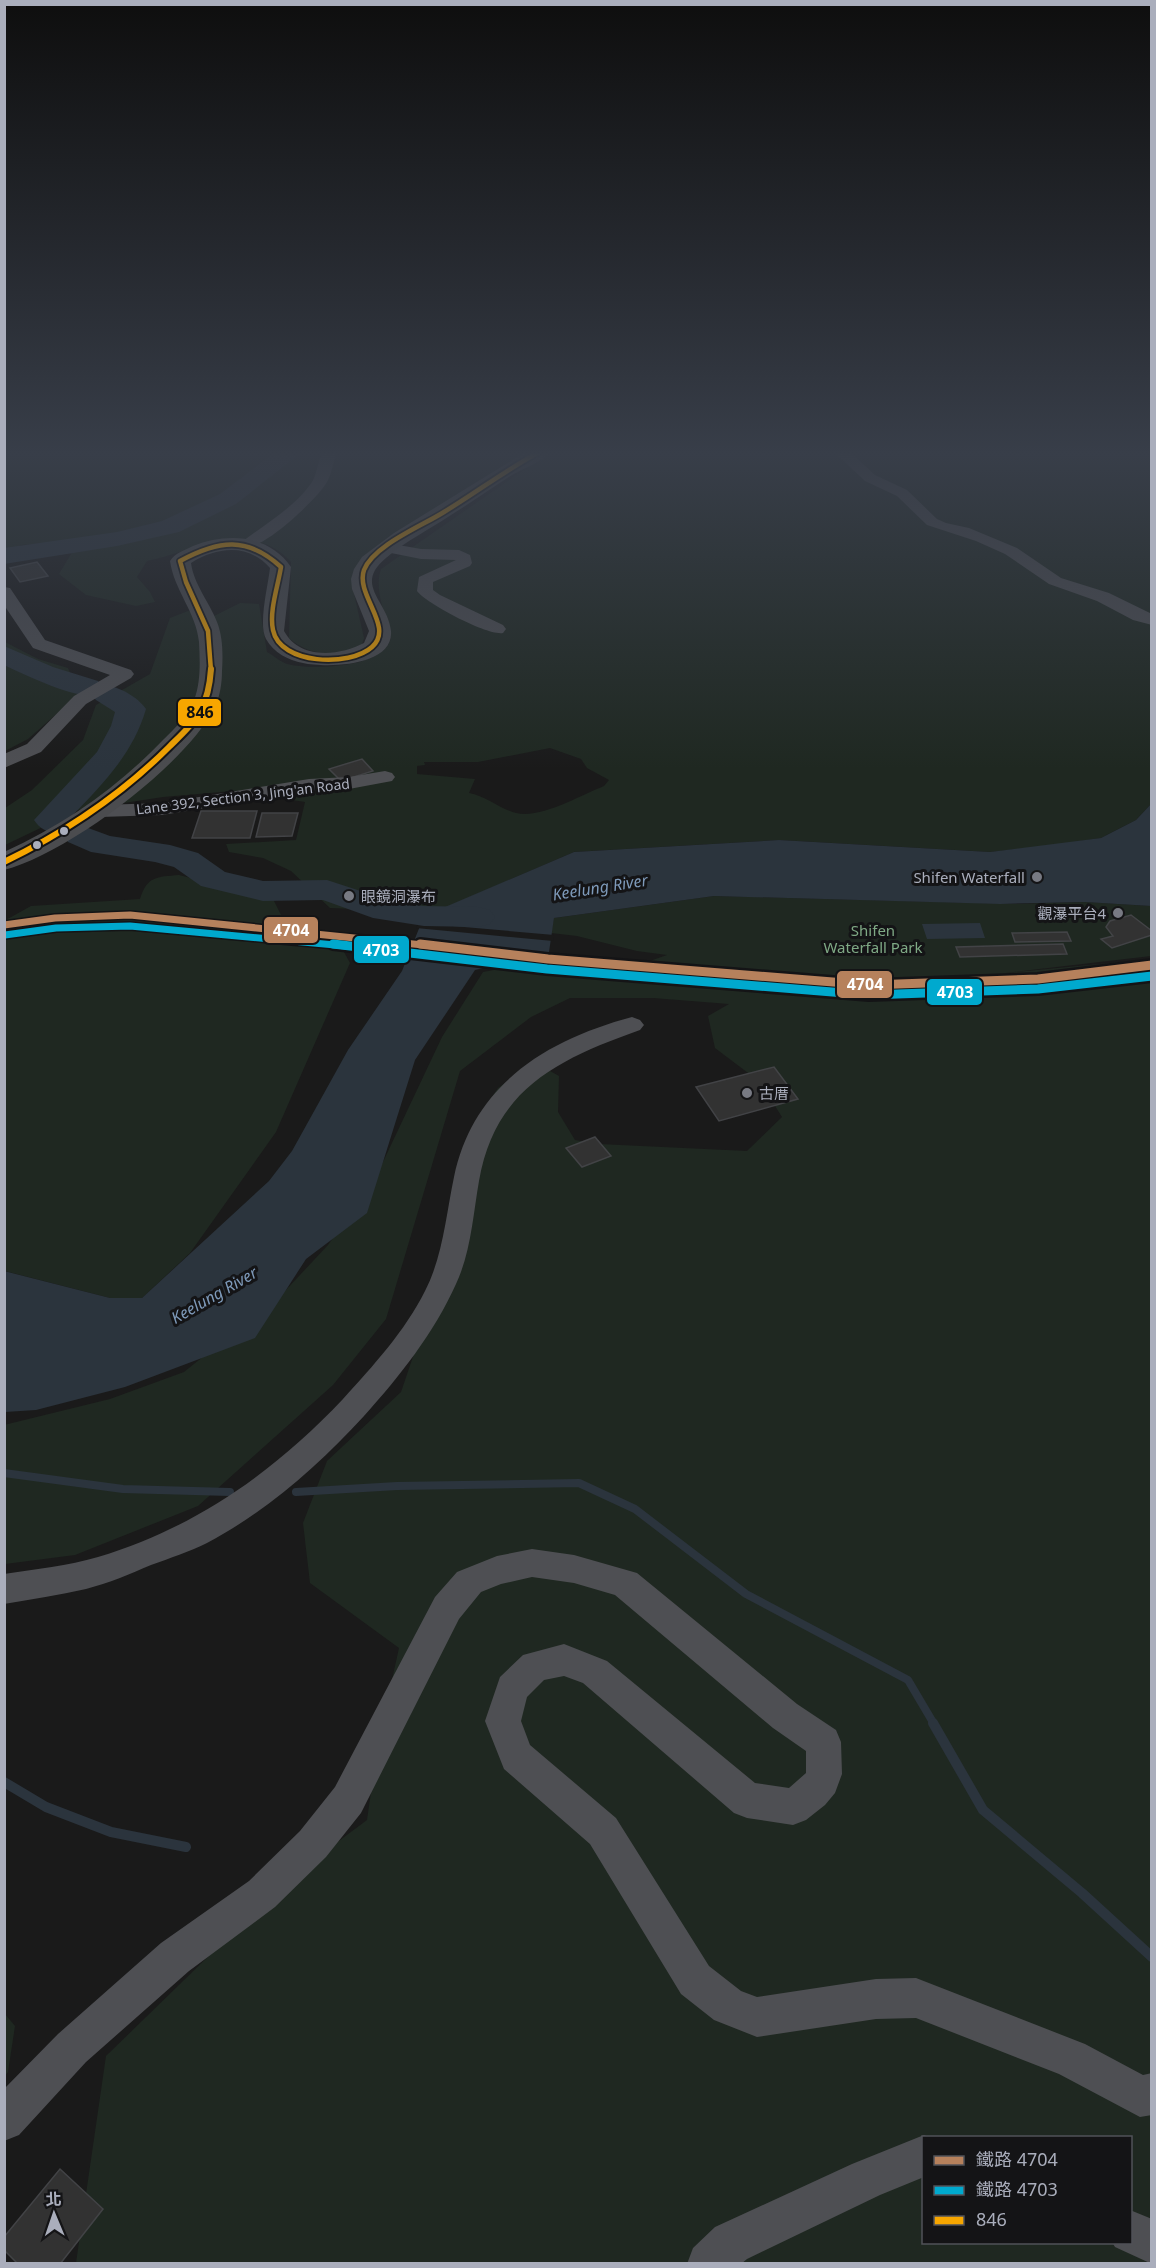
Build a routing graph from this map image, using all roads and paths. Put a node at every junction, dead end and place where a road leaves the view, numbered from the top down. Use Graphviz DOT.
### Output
graph roads {
  1 [pos="186,557"];
  2 [pos="272,557"];
  3 [pos="377,557"];
  4 [pos="462,557"];
  5 [pos="1020,557"];
  6 [pos="4,592"];
  7 [pos="1152,620"];
  8 [pos="497,629"];
  9 [pos="4,762"];
  10 [pos="385,777"];
  11 [pos="100,812"];
  12 [pos="4,862"];
  13 [pos="632,1025"];
  14 [pos="4,1589"];
  15 [pos="1152,2094"];
  16 [pos="4,2120"];
  17 [pos="922,2157"];
  18 [pos="1132,2232"];
  19 [pos="1152,2242"];
  20 [pos="709,2264"];
  1 -- 11 [label="main road"];
  2 -- 3 [label="main road"];
  4 -- 8 [label="street"];
  5 -- 7 [label="street"];
  6 -- 9 [label="street"];
  10 -- 11 [label="street, Lane 392, Section 3, Jing'an Road"];
  11 -- 12 [label="main road"];
  13 -- 14 [label="street"];
  15 -- 16 [label="street"];
  17 -- 20 [label="street"];
  18 -- 19 [label="street"];
}
